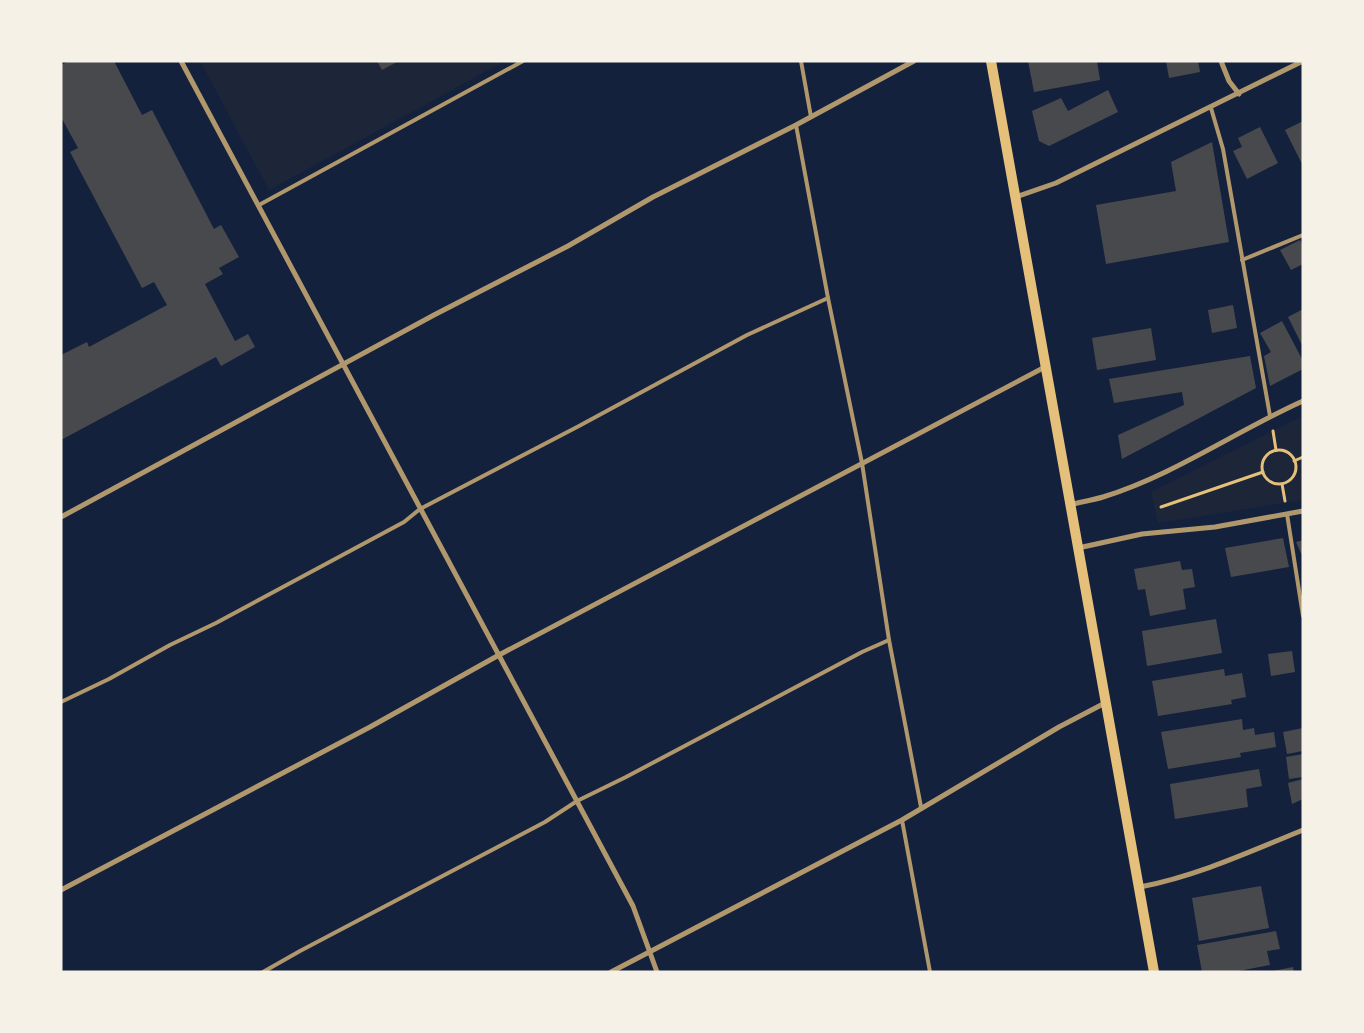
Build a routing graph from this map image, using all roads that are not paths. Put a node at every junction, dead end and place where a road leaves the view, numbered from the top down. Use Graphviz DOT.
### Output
graph roads {
  1 [pos="181,61"];
  2 [pos="523,61"];
  3 [pos="801,61"];
  4 [pos="914,61"];
  5 [pos="991,61"];
  6 [pos="1221,61"];
  7 [pos="1303,61"];
  8 [pos="1239,94"];
  9 [pos="1211,108"];
  10 [pos="811,117"];
  11 [pos="796,125"];
  12 [pos="1016,197"];
  13 [pos="259,205"];
  14 [pos="1303,235"];
  15 [pos="1242,260"];
  16 [pos="828,298"];
  17 [pos="343,364"];
  18 [pos="1046,367"];
  19 [pos="1303,401"];
  20 [pos="1270,416"];
  21 [pos="862,464"];
  22 [pos="1070,505"];
  23 [pos="420,509"];
  24 [pos="1303,511"];
  25 [pos="1287,514"];
  26 [pos="61,517"];
  27 [pos="1078,548"];
  28 [pos="1303,616"];
  29 [pos="889,640"];
  30 [pos="499,655"];
  31 [pos="61,702"];
  32 [pos="1105,703"];
  33 [pos="577,801"];
  34 [pos="921,807"];
  35 [pos="902,820"];
  36 [pos="1303,830"];
  37 [pos="1140,887"];
  38 [pos="61,890"];
  39 [pos="649,951"];
  40 [pos="263,972"];
  41 [pos="611,972"];
  42 [pos="657,972"];
  43 [pos="930,972"];
  44 [pos="1154,972"];
  1 -- 13 [label="street"];
  2 -- 13 [label="lane"];
  3 -- 10 [label="lane"];
  4 -- 10 [label="street"];
  5 -- 12 [label="main road"];
  6 -- 8 [label="street"];
  7 -- 8 [label="street"];
  8 -- 9 [label="street"];
  9 -- 12 [label="street"];
  9 -- 15 [label="lane"];
  10 -- 11 [label="street"];
  11 -- 16 [label="lane"];
  11 -- 17 [label="street"];
  12 -- 18 [label="main road"];
  13 -- 17 [label="street"];
  14 -- 15 [label="lane"];
  15 -- 20 [label="lane"];
  16 -- 21 [label="lane"];
  16 -- 23 [label="lane"];
  17 -- 23 [label="street"];
  17 -- 26 [label="street"];
  18 -- 21 [label="street"];
  18 -- 22 [label="main road"];
  19 -- 20 [label="street"];
  20 -- 22 [label="street"];
  21 -- 29 [label="lane"];
  21 -- 30 [label="street"];
  22 -- 27 [label="main road"];
  23 -- 30 [label="street"];
  23 -- 31 [label="lane"];
  24 -- 25 [label="street"];
  25 -- 27 [label="street"];
  25 -- 28 [label="lane"];
  27 -- 32 [label="main road"];
  29 -- 33 [label="lane"];
  29 -- 34 [label="lane"];
  30 -- 33 [label="street"];
  30 -- 38 [label="street"];
  32 -- 34 [label="street"];
  32 -- 37 [label="main road"];
  33 -- 39 [label="street"];
  33 -- 40 [label="lane"];
  34 -- 35 [label="street"];
  35 -- 39 [label="street"];
  35 -- 43 [label="lane"];
  36 -- 37 [label="street"];
  37 -- 44 [label="main road"];
  39 -- 41 [label="street"];
  39 -- 42 [label="street"];
}
